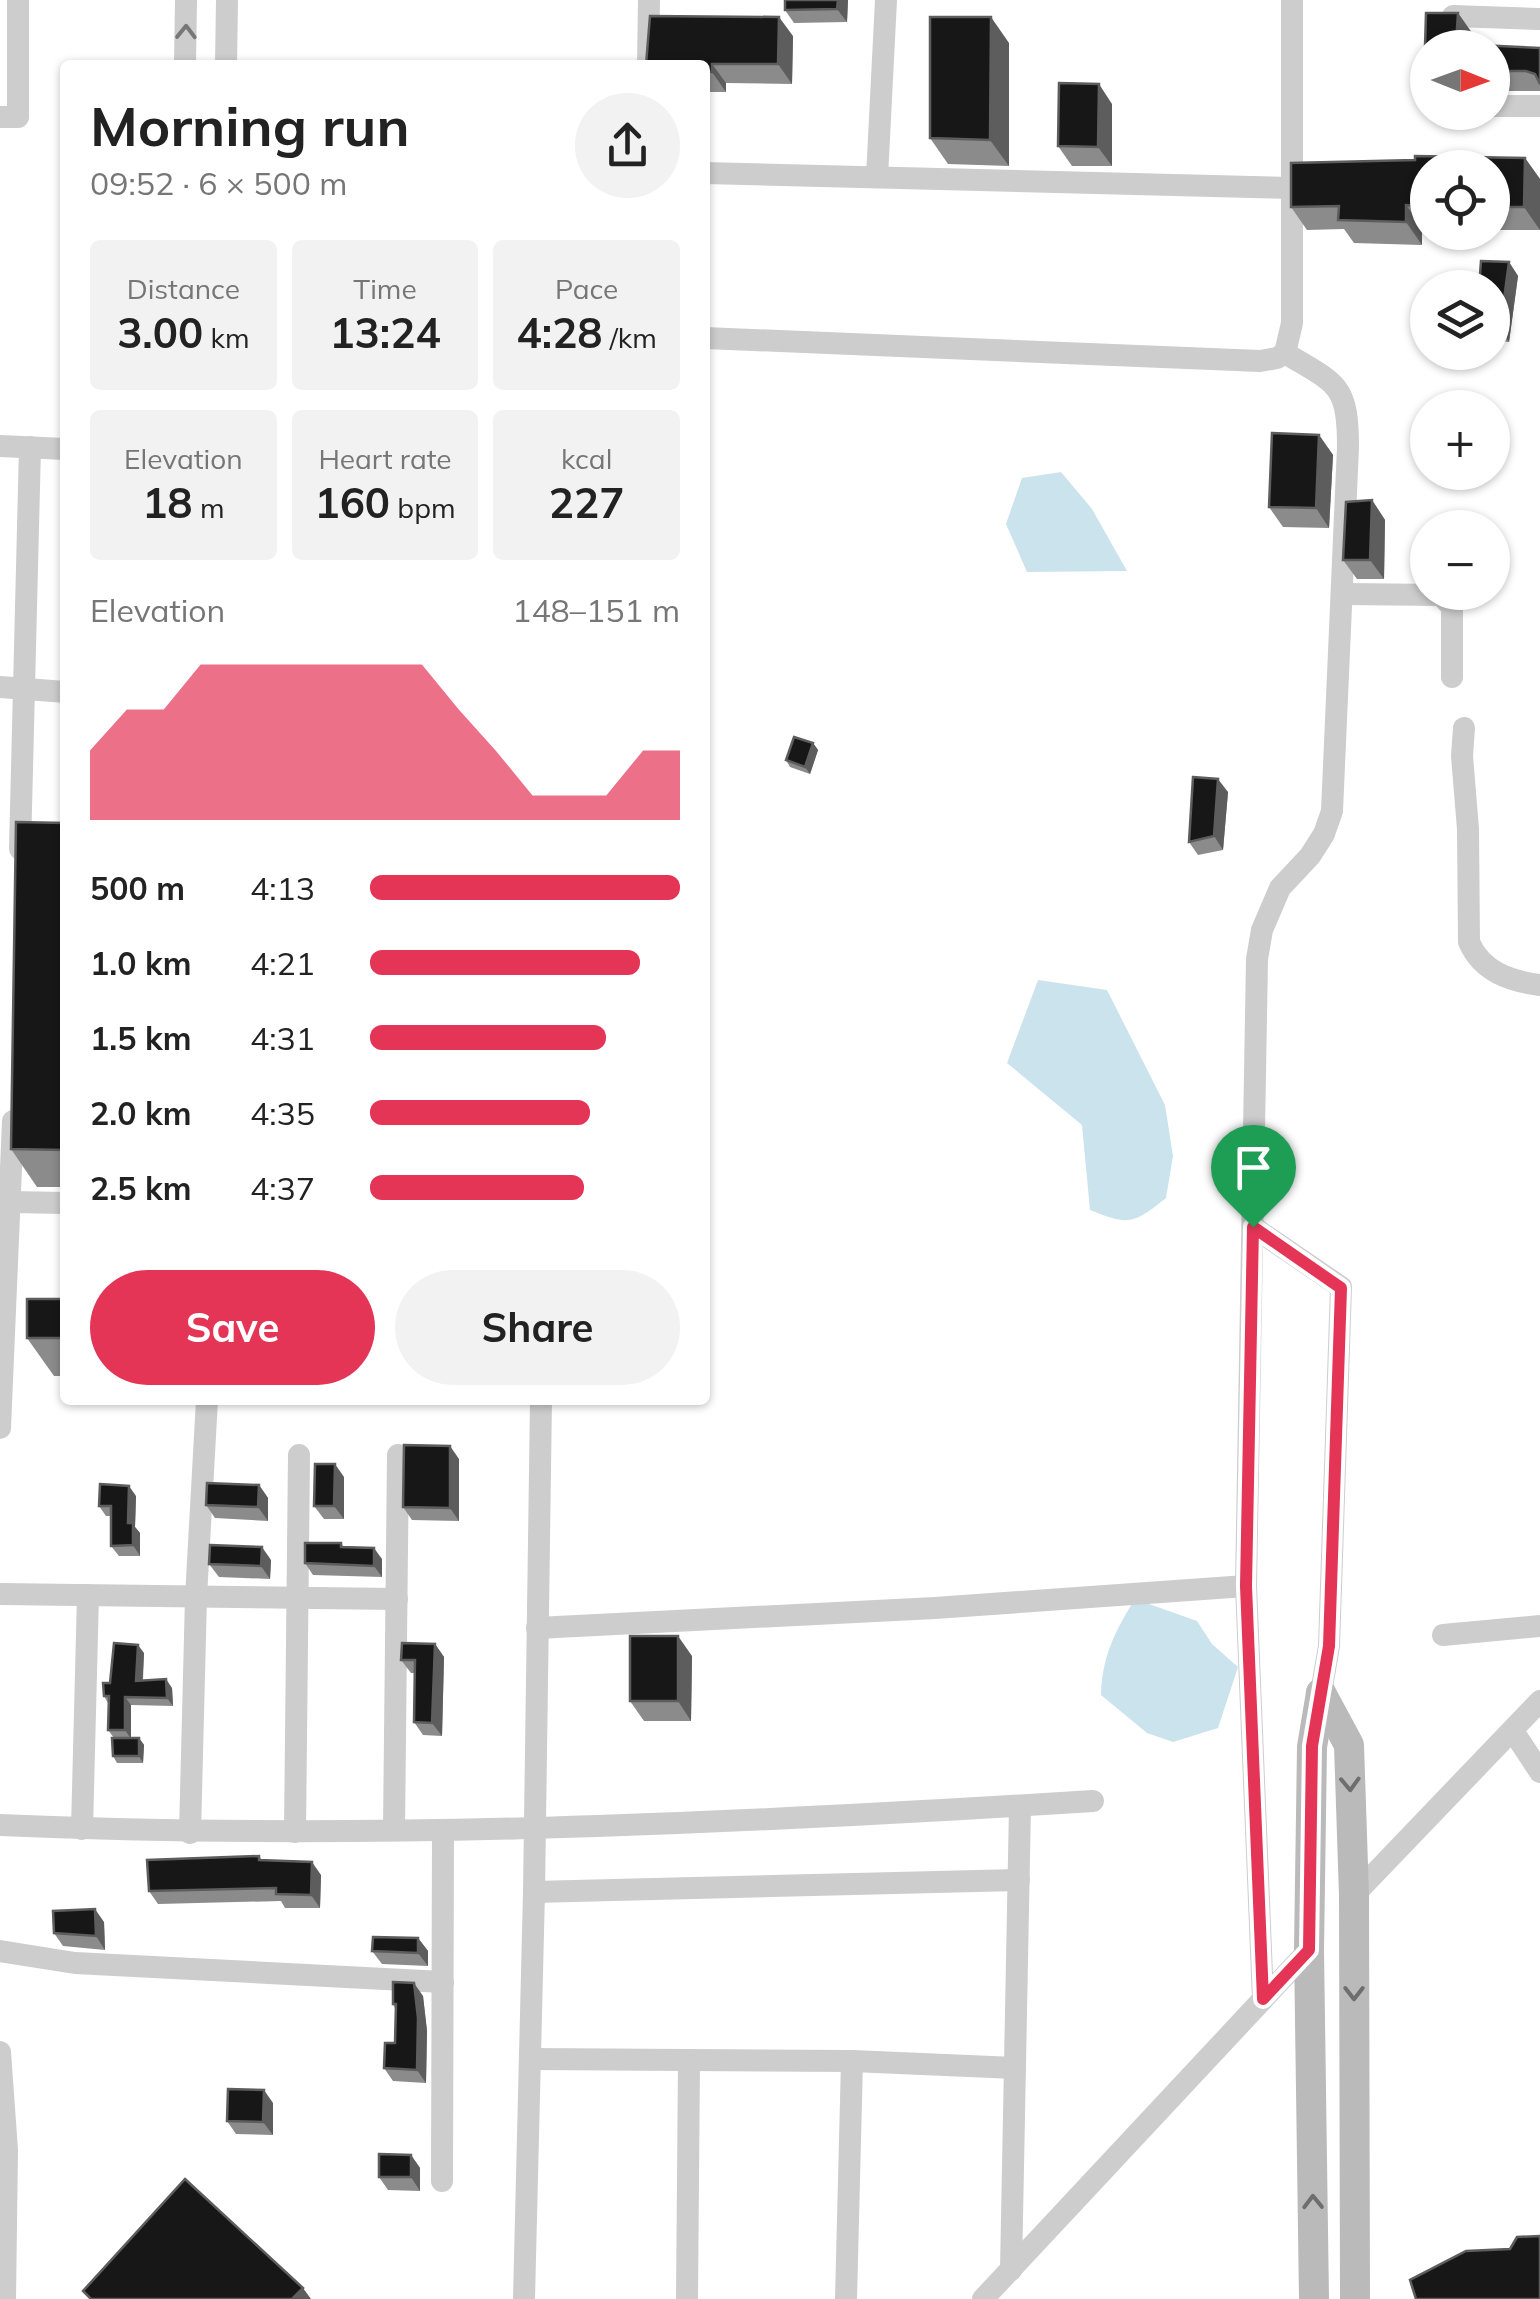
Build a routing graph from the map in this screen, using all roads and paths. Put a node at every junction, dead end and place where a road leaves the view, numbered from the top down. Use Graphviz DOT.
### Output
graph roads {
  1 [pos="18,0"];
  2 [pos="186,0"];
  3 [pos="227,0"];
  4 [pos="650,0"];
  5 [pos="886,0"];
  6 [pos="1292,0"];
  7 [pos="1454,16"];
  8 [pos="1540,19"];
  9 [pos="185,60"];
  10 [pos="226,60"];
  11 [pos="648,60"];
  12 [pos="1510,106"];
  13 [pos="1540,106"];
  14 [pos="0,117"];
  15 [pos="710,173"];
  16 [pos="877,176"];
  17 [pos="1292,188"];
  18 [pos="710,338"];
  19 [pos="1285,353"];
  20 [pos="0,446"];
  21 [pos="30,448"];
  22 [pos="60,449"];
  23 [pos="1342,594"];
  24 [pos="1452,678"];
  25 [pos="0,687"];
  26 [pos="24,687"];
  27 [pos="60,691"];
  28 [pos="1464,728"];
  29 [pos="10,832"];
  30 [pos="20,871"];
  31 [pos="1540,985"];
  32 [pos="14,1104"];
  33 [pos="11,1202"];
  34 [pos="60,1203"];
  35 [pos="1253,1227"];
  36 [pos="207,1405"];
  37 [pos="540,1405"];
  38 [pos="0,1428"];
  39 [pos="299,1455"];
  40 [pos="398,1455"];
  41 [pos="1246,1586"];
  42 [pos="0,1594"];
  43 [pos="88,1594"];
  44 [pos="196,1597"];
  45 [pos="295,1598"];
  46 [pos="397,1599"];
  47 [pos="1540,1626"];
  48 [pos="537,1628"];
  49 [pos="1443,1635"];
  50 [pos="1321,1693"];
  51 [pos="1540,1701"];
  52 [pos="1513,1731"];
  53 [pos="1540,1772"];
  54 [pos="1093,1801"];
  55 [pos="1020,1806"];
  56 [pos="0,1825"];
  57 [pos="82,1829"];
  58 [pos="534,1829"];
  59 [pos="394,1830"];
  60 [pos="443,1830"];
  61 [pos="190,1832"];
  62 [pos="295,1832"];
  63 [pos="1018,1880"];
  64 [pos="534,1892"];
  65 [pos="1354,1895"];
  66 [pos="1309,1950"];
  67 [pos="0,1951"];
  68 [pos="443,1982"];
  69 [pos="1263,1999"];
  70 [pos="0,2052"];
  71 [pos="530,2059"];
  72 [pos="690,2060"];
  73 [pos="852,2061"];
  74 [pos="1014,2068"];
  75 [pos="442,2180"];
  76 [pos="3,2213"];
  77 [pos="1011,2270"];
  78 [pos="5,2299"];
  79 [pos="524,2299"];
  80 [pos="687,2299"];
  81 [pos="846,2299"];
  82 [pos="983,2299"];
  83 [pos="1314,2299"];
  84 [pos="1355,2299"];
  1 -- 14 [label="street"];
  9 -- 2 [label="street, one-way"];
  3 -- 10 [label="street"];
  4 -- 11 [label="street"];
  5 -- 16 [label="street"];
  6 -- 17 [label="street"];
  7 -- 8 [label="street"];
  12 -- 13 [label="street"];
  15 -- 16 [label="street"];
  16 -- 17 [label="street"];
  17 -- 19 [label="street"];
  18 -- 19 [label="street"];
  19 -- 23 [label="street"];
  20 -- 21 [label="street"];
  21 -- 22 [label="street"];
  21 -- 26 [label="street"];
  23 -- 24 [label="street"];
  23 -- 35 [label="street"];
  25 -- 26 [label="street"];
  26 -- 27 [label="street"];
  26 -- 29 [label="street"];
  28 -- 31 [label="street"];
  29 -- 30 [label="street"];
  32 -- 33 [label="street"];
  33 -- 34 [label="street"];
  33 -- 38 [label="street"];
  35 -- 41 [label="street"];
  35 -- 50 [label="street"];
  36 -- 44 [label="street"];
  37 -- 48 [label="street"];
  39 -- 45 [label="street"];
  40 -- 46 [label="street"];
  41 -- 48 [label="street"];
  41 -- 69 [label="street"];
  42 -- 43 [label="street"];
  43 -- 44 [label="street"];
  43 -- 57 [label="street"];
  44 -- 45 [label="street"];
  44 -- 61 [label="street"];
  45 -- 46 [label="street"];
  45 -- 62 [label="street"];
  46 -- 59 [label="street"];
  47 -- 49 [label="street"];
  48 -- 58 [label="street"];
  50 -- 65 [label="street, one-way"];
  50 -- 66 [label="street"];
  51 -- 52 [label="street"];
  52 -- 53 [label="street"];
  52 -- 65 [label="street"];
  54 -- 55 [label="street"];
  55 -- 58 [label="street"];
  55 -- 63 [label="street"];
  56 -- 57 [label="street"];
  57 -- 61 [label="street"];
  58 -- 60 [label="street"];
  58 -- 64 [label="street"];
  59 -- 60 [label="street"];
  59 -- 62 [label="street"];
  60 -- 68 [label="street"];
  61 -- 62 [label="street"];
  63 -- 64 [label="street"];
  63 -- 74 [label="street"];
  64 -- 71 [label="street"];
  65 -- 84 [label="street, one-way"];
  66 -- 69 [label="street"];
  83 -- 66 [label="street, one-way"];
  67 -- 68 [label="street"];
  68 -- 75 [label="street"];
  69 -- 77 [label="street"];
  70 -- 76 [label="street"];
  71 -- 72 [label="street"];
  71 -- 79 [label="street"];
  72 -- 73 [label="street"];
  72 -- 80 [label="street"];
  73 -- 74 [label="street"];
  73 -- 81 [label="street"];
  74 -- 77 [label="street"];
  76 -- 78 [label="street"];
  77 -- 82 [label="street"];
}
